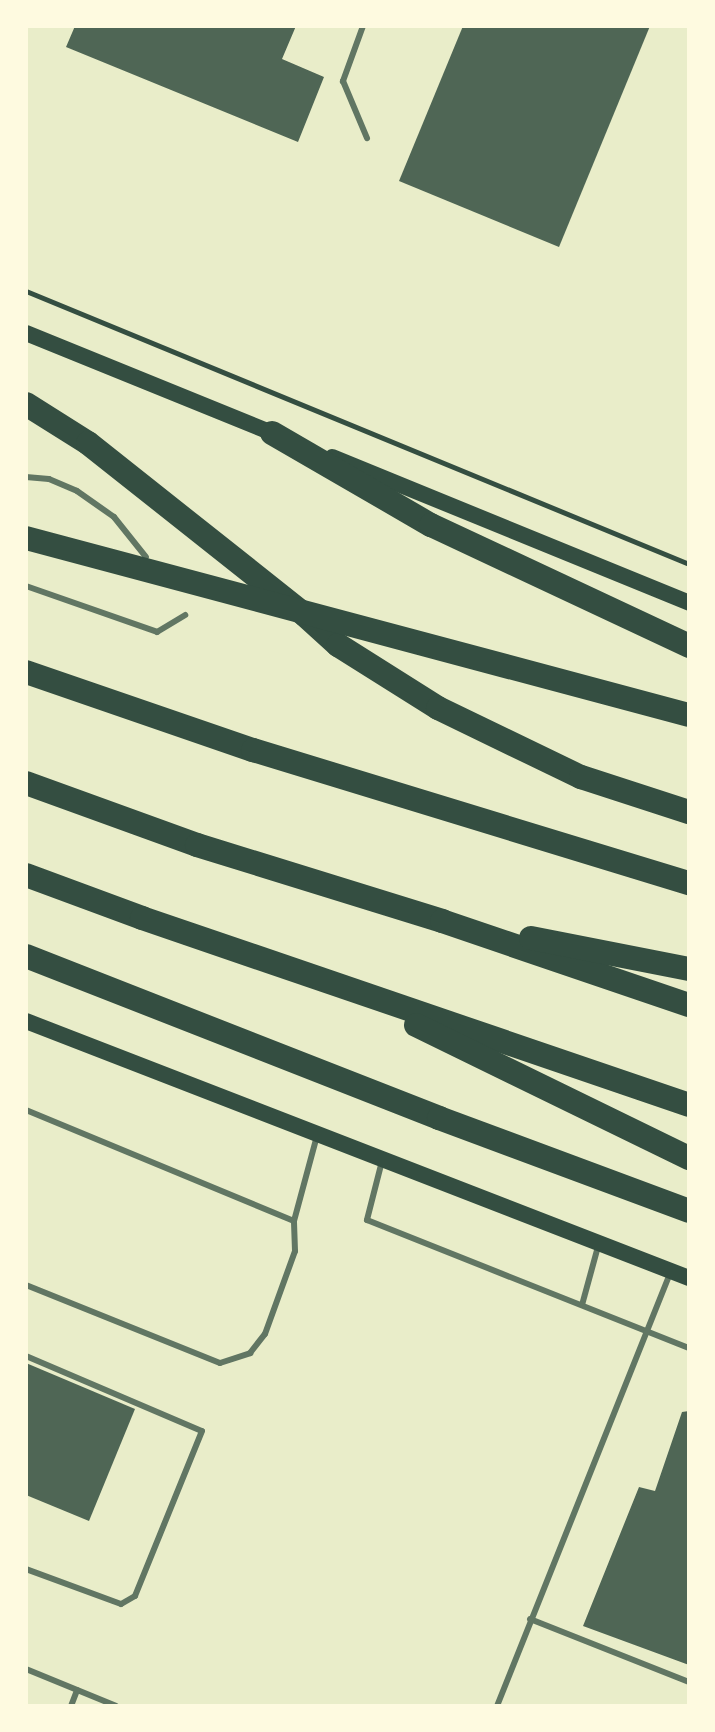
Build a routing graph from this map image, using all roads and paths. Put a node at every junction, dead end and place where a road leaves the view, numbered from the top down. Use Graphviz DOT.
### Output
graph roads {
  1 [pos="363,26"];
  2 [pos="367,138"];
  3 [pos="26,291"];
  4 [pos="26,333"];
  5 [pos="26,404"];
  6 [pos="272,433"];
  7 [pos="26,477"];
  8 [pos="26,538"];
  9 [pos="146,557"];
  10 [pos="689,564"];
  11 [pos="26,586"];
  12 [pos="689,603"];
  13 [pos="185,615"];
  14 [pos="689,646"];
  15 [pos="26,672"];
  16 [pos="689,715"];
  17 [pos="26,783"];
  18 [pos="689,812"];
  19 [pos="26,875"];
  20 [pos="689,883"];
  21 [pos="442,921"];
  22 [pos="26,956"];
  23 [pos="689,969"];
  24 [pos="309,974"];
  25 [pos="689,1005"];
  26 [pos="26,1021"];
  27 [pos="689,1105"];
  28 [pos="26,1110"];
  29 [pos="317,1136"];
  30 [pos="689,1158"];
  31 [pos="382,1161"];
  32 [pos="689,1211"];
  33 [pos="294,1221"];
  34 [pos="599,1243"];
  35 [pos="671,1270"];
  36 [pos="689,1278"];
  37 [pos="26,1285"];
  38 [pos="582,1305"];
  39 [pos="648,1332"];
  40 [pos="689,1348"];
  41 [pos="26,1356"];
  42 [pos="26,1569"];
  43 [pos="530,1619"];
  44 [pos="26,1669"];
  45 [pos="689,1682"];
  46 [pos="77,1690"];
  47 [pos="71,1706"];
  48 [pos="116,1706"];
  49 [pos="497,1706"];
  1 -- 2 [label="lane"];
  3 -- 10 [label="path"];
  4 -- 6 [label="main road"];
  5 -- 18 [label="highway"];
  6 -- 12 [label="main road"];
  6 -- 14 [label="highway"];
  7 -- 9 [label="lane"];
  8 -- 16 [label="highway"];
  11 -- 13 [label="lane"];
  15 -- 20 [label="highway"];
  17 -- 21 [label="highway"];
  19 -- 24 [label="highway"];
  21 -- 23 [label="highway"];
  21 -- 25 [label="highway"];
  22 -- 32 [label="highway"];
  24 -- 27 [label="highway"];
  24 -- 30 [label="highway"];
  26 -- 29 [label="main road"];
  28 -- 33 [label="lane"];
  29 -- 31 [label="main road"];
  29 -- 33 [label="lane"];
  31 -- 34 [label="main road"];
  31 -- 38 [label="lane"];
  33 -- 37 [label="lane"];
  34 -- 35 [label="main road"];
  34 -- 38 [label="lane"];
  35 -- 36 [label="main road"];
  35 -- 39 [label="lane"];
  38 -- 39 [label="lane"];
  39 -- 40 [label="lane"];
  39 -- 43 [label="lane"];
  41 -- 42 [label="lane"];
  43 -- 45 [label="lane"];
  43 -- 49 [label="lane"];
  44 -- 46 [label="lane"];
  46 -- 47 [label="lane"];
  46 -- 48 [label="lane"];
}
